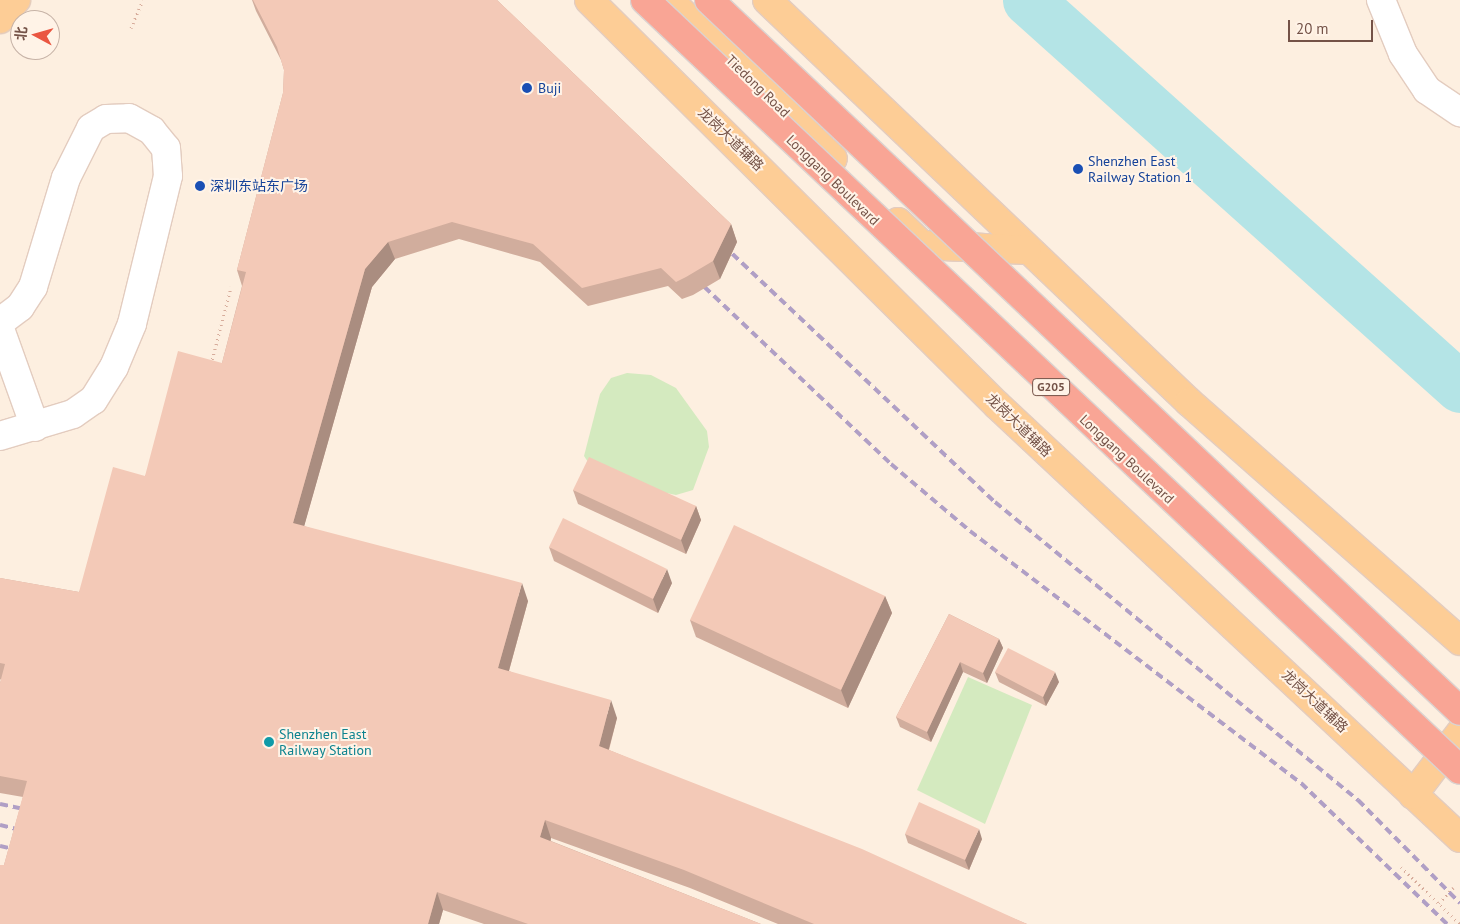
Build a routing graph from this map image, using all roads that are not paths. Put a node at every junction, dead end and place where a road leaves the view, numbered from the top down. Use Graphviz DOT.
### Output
graph roads {
  1 [pos="16,0"];
  2 [pos="589,0"];
  3 [pos="645,0"];
  4 [pos="669,0"];
  5 [pos="709,0"];
  6 [pos="767,0"];
  7 [pos="1381,0"];
  8 [pos="0,19"];
  9 [pos="1460,112"];
  10 [pos="1027,250"];
  11 [pos="0,322"];
  12 [pos="0,329"];
  13 [pos="36,427"];
  14 [pos="0,436"];
  15 [pos="1460,641"];
  16 [pos="1460,711"];
  17 [pos="1460,733"];
  18 [pos="1460,761"];
  19 [pos="1460,770"];
  20 [pos="1413,796"];
  21 [pos="1460,838"];
  1 -- 8 [label="main road"];
  2 -- 20 [label="main road, 龙岗大道辅路"];
  3 -- 19 [label="highway, Longgang Boulevard / G205, bridge"];
  4 -- 10 [label="main road, Tiedong Road"];
  5 -- 16 [label="highway, bridge"];
  6 -- 10 [label="main road"];
  7 -- 9 [label="street"];
  10 -- 15 [label="main road"];
  11 -- 13 [label="street"];
  12 -- 13 [label="street"];
  13 -- 14 [label="street"];
  17 -- 20 [label="main road"];
  18 -- 20 [label="main road"];
  20 -- 21 [label="main road, 龙岗大道辅路"];
}
